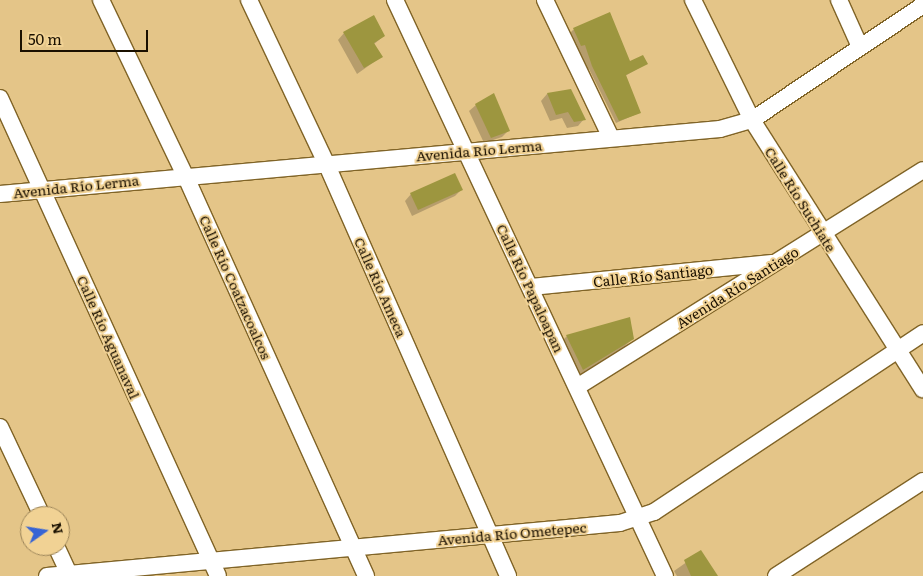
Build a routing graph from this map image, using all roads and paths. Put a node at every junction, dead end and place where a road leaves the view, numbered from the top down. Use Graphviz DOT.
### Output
graph roads {
  1 [pos="101,0"];
  2 [pos="249,0"];
  3 [pos="396,0"];
  4 [pos="545,0"];
  5 [pos="693,0"];
  6 [pos="839,0"];
  7 [pos="923,5"];
  8 [pos="860,47"];
  9 [pos="0,98"];
  10 [pos="752,120"];
  11 [pos="611,138"];
  12 [pos="467,151"];
  13 [pos="326,163"];
  14 [pos="923,170"];
  15 [pos="185,175"];
  16 [pos="42,190"];
  17 [pos="0,194"];
  18 [pos="822,234"];
  19 [pos="776,262"];
  20 [pos="530,287"];
  21 [pos="923,333"];
  22 [pos="897,350"];
  23 [pos="577,387"];
  24 [pos="923,389"];
  25 [pos="0,427"];
  26 [pos="923,481"];
  27 [pos="37,506"];
  28 [pos="638,518"];
  29 [pos="489,535"];
  30 [pos="353,547"];
  31 [pos="61,556"];
  32 [pos="211,560"];
  33 [pos="69,574"];
  34 [pos="47,576"];
  35 [pos="218,576"];
  36 [pos="366,576"];
  37 [pos="508,576"];
  38 [pos="665,576"];
  39 [pos="776,576"];
  1 -- 15 [label="street, Calle Río Coatzacoalcos"];
  2 -- 13 [label="street, Calle Río Ameca"];
  3 -- 12 [label="street, Calle Río Papaloapan"];
  4 -- 11 [label="street"];
  5 -- 10 [label="street, Calle Río Suchiate"];
  6 -- 8 [label="street"];
  7 -- 8 [label="street, Avenida Río Lerma"];
  8 -- 10 [label="street, Avenida Río Lerma"];
  9 -- 16 [label="street, Calle Río Aguanaval"];
  10 -- 11 [label="street, Avenida Río Lerma"];
  10 -- 18 [label="street, Calle Río Suchiate"];
  11 -- 12 [label="street, Avenida Río Lerma"];
  12 -- 13 [label="street, Avenida Río Lerma"];
  12 -- 20 [label="street, Calle Río Papaloapan"];
  13 -- 15 [label="street, Avenida Río Lerma"];
  13 -- 29 [label="street, Calle Río Ameca"];
  14 -- 18 [label="street, Avenida Río Santiago"];
  15 -- 16 [label="street, Avenida Río Lerma"];
  15 -- 30 [label="street, Calle Río Coatzacoalcos"];
  16 -- 17 [label="street, Avenida Río Lerma"];
  16 -- 32 [label="street, Calle Río Aguanaval"];
  18 -- 19 [label="street, Avenida Río Santiago"];
  18 -- 22 [label="street, Calle Río Suchiate"];
  19 -- 20 [label="street, Calle Río Santiago"];
  19 -- 23 [label="street, Avenida Río Santiago"];
  20 -- 23 [label="street, Calle Río Papaloapan"];
  21 -- 22 [label="street, Avenida Río Ometepec"];
  22 -- 24 [label="street, Calle Río Suchiate"];
  22 -- 28 [label="street, Avenida Río Ometepec"];
  23 -- 28 [label="street, Calle Río Papaloapan"];
  25 -- 27 [label="street"];
  26 -- 39 [label="street"];
  28 -- 29 [label="street, Avenida Río Ometepec"];
  28 -- 38 [label="street, Calle Río Papaloapan"];
  29 -- 30 [label="street, Avenida Río Ometepec"];
  29 -- 37 [label="street, Calle Río Ameca"];
  30 -- 32 [label="street, Avenida Río Ometepec"];
  30 -- 36 [label="street, Calle Río Coatzacoalcos"];
  31 -- 33 [label="street"];
  32 -- 33 [label="street, Avenida Río Ometepec"];
  32 -- 35 [label="street, Calle Río Aguanaval"];
  33 -- 34 [label="street, Avenida Río Ometepec"];
}
